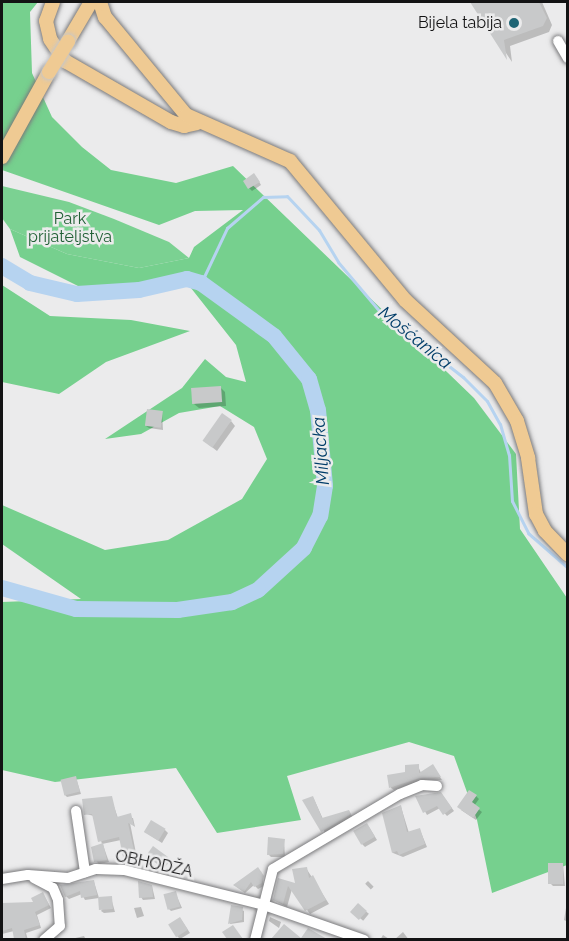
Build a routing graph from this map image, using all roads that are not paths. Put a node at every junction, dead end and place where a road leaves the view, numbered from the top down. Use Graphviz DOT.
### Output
graph roads {
  1 [pos="52,2"];
  2 [pos="91,2"];
  3 [pos="100,2"];
  4 [pos="105,17"];
  5 [pos="71,35"];
  6 [pos="558,41"];
  7 [pos="567,58"];
  8 [pos="197,123"];
  9 [pos="2,156"];
  10 [pos="567,555"];
  11 [pos="437,786"];
  12 [pos="76,811"];
  13 [pos="85,872"];
  14 [pos="28,875"];
  15 [pos="2,879"];
  16 [pos="264,905"];
  17 [pos="44,939"];
  18 [pos="255,939"];
  19 [pos="364,939"];
  1 -- 8 [label="main road"];
  2 -- 5 [label="main road"];
  3 -- 4 [label="main road"];
  4 -- 5 [label="main road"];
  4 -- 8 [label="main road"];
  5 -- 9 [label="main road, bridge"];
  6 -- 7 [label="street"];
  8 -- 10 [label="main road"];
  11 -- 16 [label="street"];
  12 -- 13 [label="street"];
  13 -- 14 [label="street, OBHODŽA"];
  13 -- 16 [label="street, OBHODŽA"];
  14 -- 15 [label="street, OBHODŽA"];
  14 -- 17 [label="street"];
  16 -- 18 [label="street"];
  16 -- 19 [label="street, OBHODŽA"];
}
